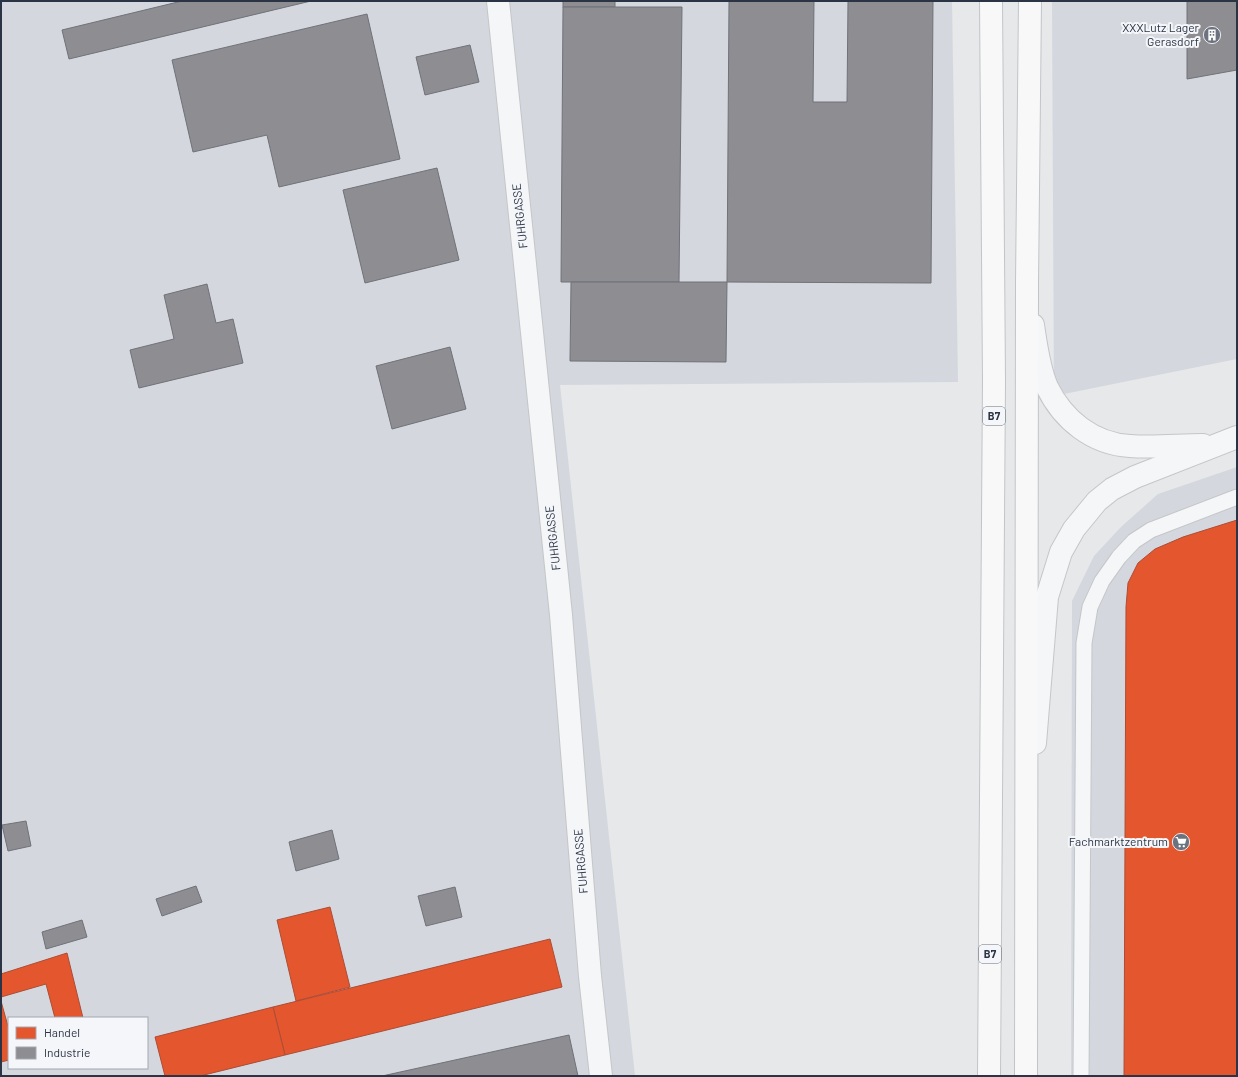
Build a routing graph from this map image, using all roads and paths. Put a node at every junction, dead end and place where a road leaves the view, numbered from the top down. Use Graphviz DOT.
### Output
graph roads {
  1 [pos="498,1"];
  2 [pos="991,1"];
  3 [pos="1030,1"];
  4 [pos="1027,284"];
  5 [pos="1237,437"];
  6 [pos="1216,444"];
  7 [pos="1237,497"];
  8 [pos="1027,840"];
  9 [pos="601,1076"];
  10 [pos="989,1076"];
  11 [pos="1026,1076"];
  12 [pos="1081,1076"];
  1 -- 9 [label="street, FUHRGASSE"];
  2 -- 10 [label="main road, B7"];
  3 -- 4 [label="main road"];
  4 -- 6 [label="street"];
  4 -- 8 [label="main road"];
  5 -- 6 [label="street"];
  6 -- 8 [label="street"];
  7 -- 12 [label="lane"];
  8 -- 11 [label="main road"];
}
